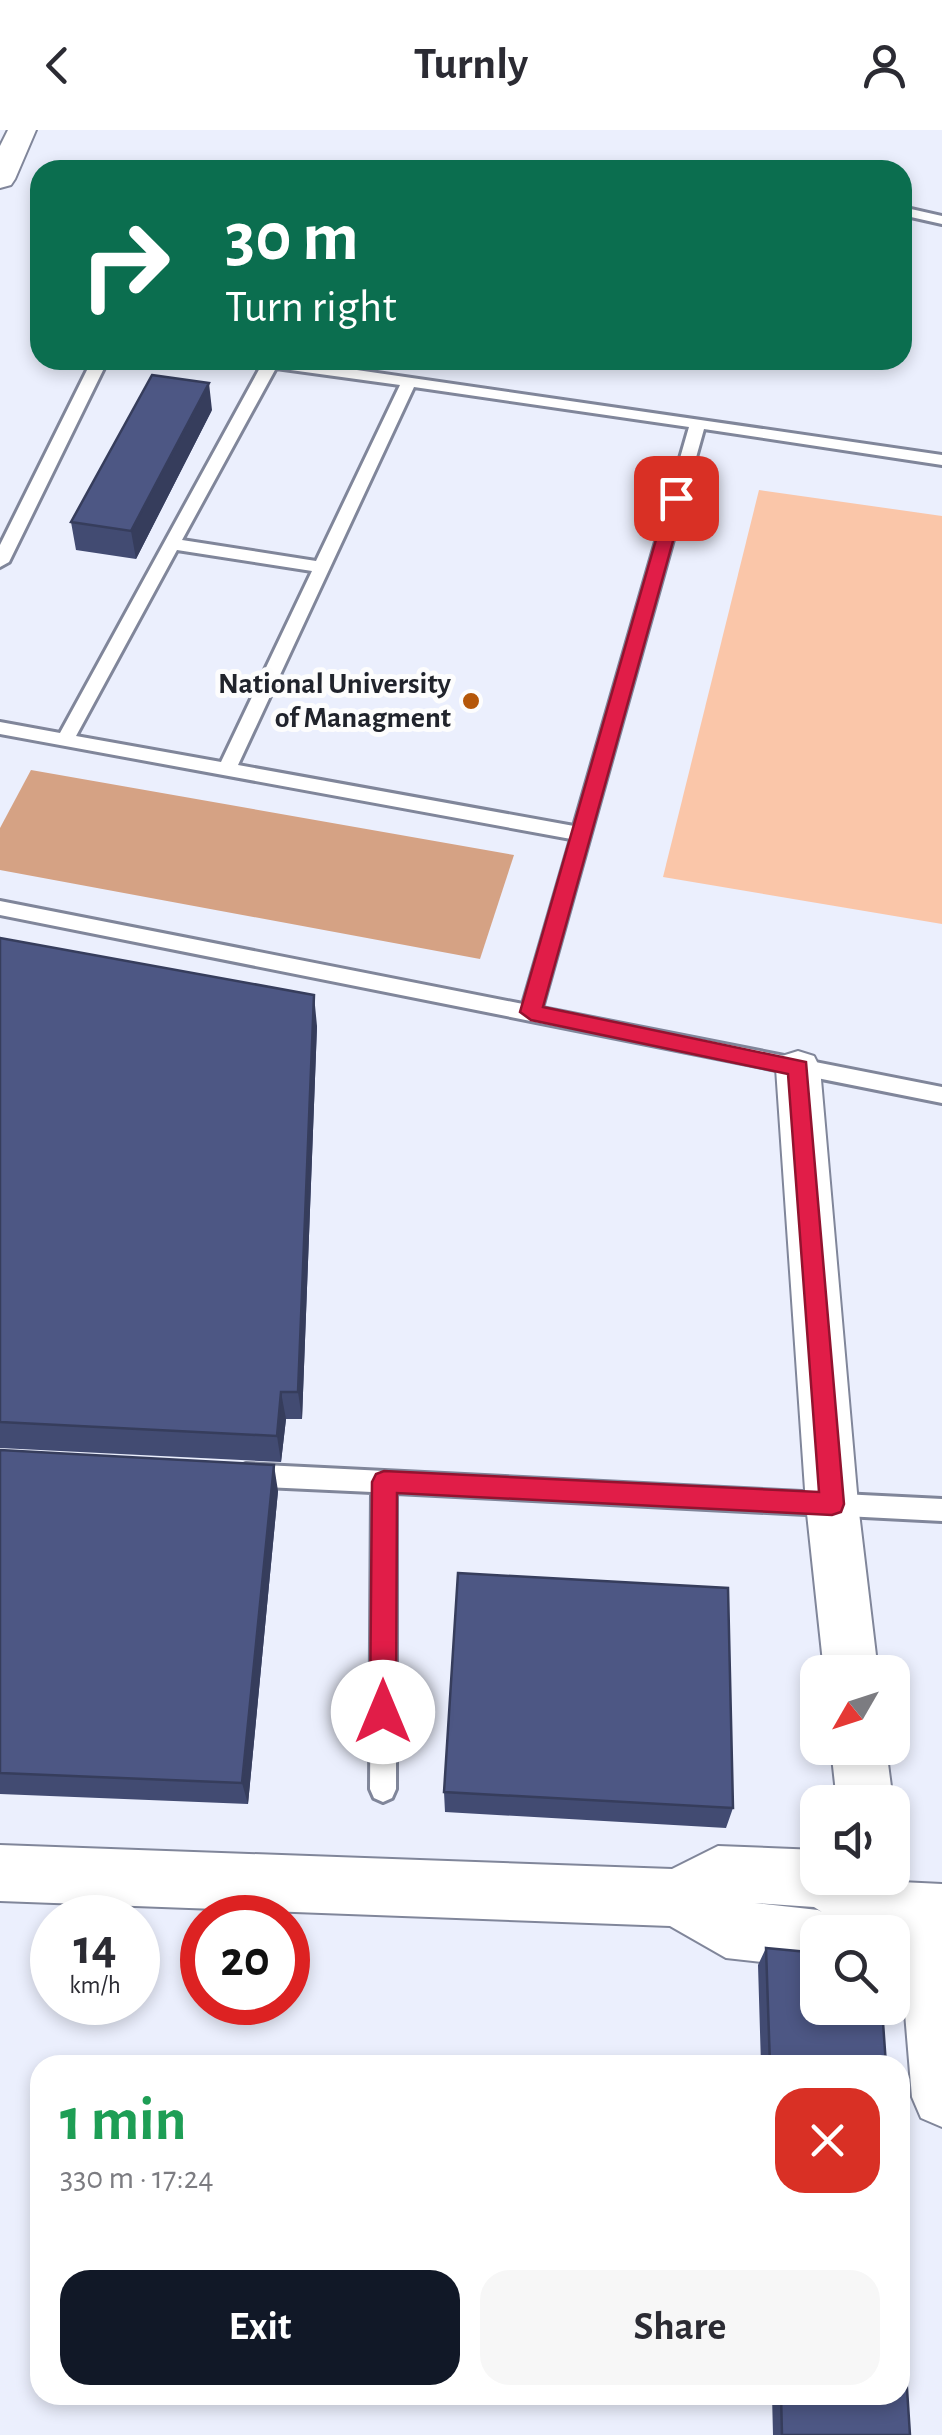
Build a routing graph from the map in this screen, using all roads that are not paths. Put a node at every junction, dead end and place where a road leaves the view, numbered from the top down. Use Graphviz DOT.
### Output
graph roads {
  1 [pos="22,130"];
  2 [pos="0,178"];
  3 [pos="912,213"];
  4 [pos="942,220"];
  5 [pos="95,370"];
  6 [pos="259,370"];
  7 [pos="326,370"];
  8 [pos="409,382"];
  9 [pos="698,423"];
  10 [pos="942,460"];
  11 [pos="172,544"];
  12 [pos="0,562"];
  13 [pos="321,567"];
  14 [pos="0,728"];
  15 [pos="65,740"];
  16 [pos="226,771"];
  17 [pos="580,834"];
  18 [pos="0,908"];
  19 [pos="531,1012"];
  20 [pos="798,1068"];
  21 [pos="942,1095"];
  22 [pos="231,1474"];
  23 [pos="384,1482"];
  24 [pos="832,1504"];
  25 [pos="942,1510"];
  26 [pos="848,1655"];
  27 [pos="383,1789"];
  28 [pos="0,1873"];
  29 [pos="678,1898"];
  30 [pos="891,1909"];
  31 [pos="796,1936"];
  32 [pos="942,2097"];
  1 -- 2 [label="street"];
  3 -- 4 [label="lane"];
  5 -- 12 [label="lane"];
  6 -- 11 [label="lane"];
  7 -- 8 [label="lane"];
  8 -- 9 [label="lane"];
  8 -- 13 [label="lane"];
  9 -- 10 [label="lane"];
  9 -- 17 [label="lane"];
  11 -- 13 [label="lane"];
  11 -- 15 [label="lane"];
  13 -- 16 [label="lane"];
  14 -- 15 [label="lane"];
  15 -- 16 [label="lane"];
  16 -- 17 [label="lane"];
  17 -- 19 [label="lane"];
  18 -- 19 [label="lane"];
  19 -- 20 [label="lane"];
  20 -- 21 [label="lane"];
  20 -- 24 [label="street"];
  22 -- 23 [label="lane"];
  23 -- 24 [label="lane"];
  23 -- 27 [label="lane"];
  24 -- 25 [label="lane"];
  24 -- 26 [label="street"];
  28 -- 29 [label="street"];
  29 -- 30 [label="street"];
  29 -- 31 [label="street"];
  30 -- 32 [label="street"];
}
